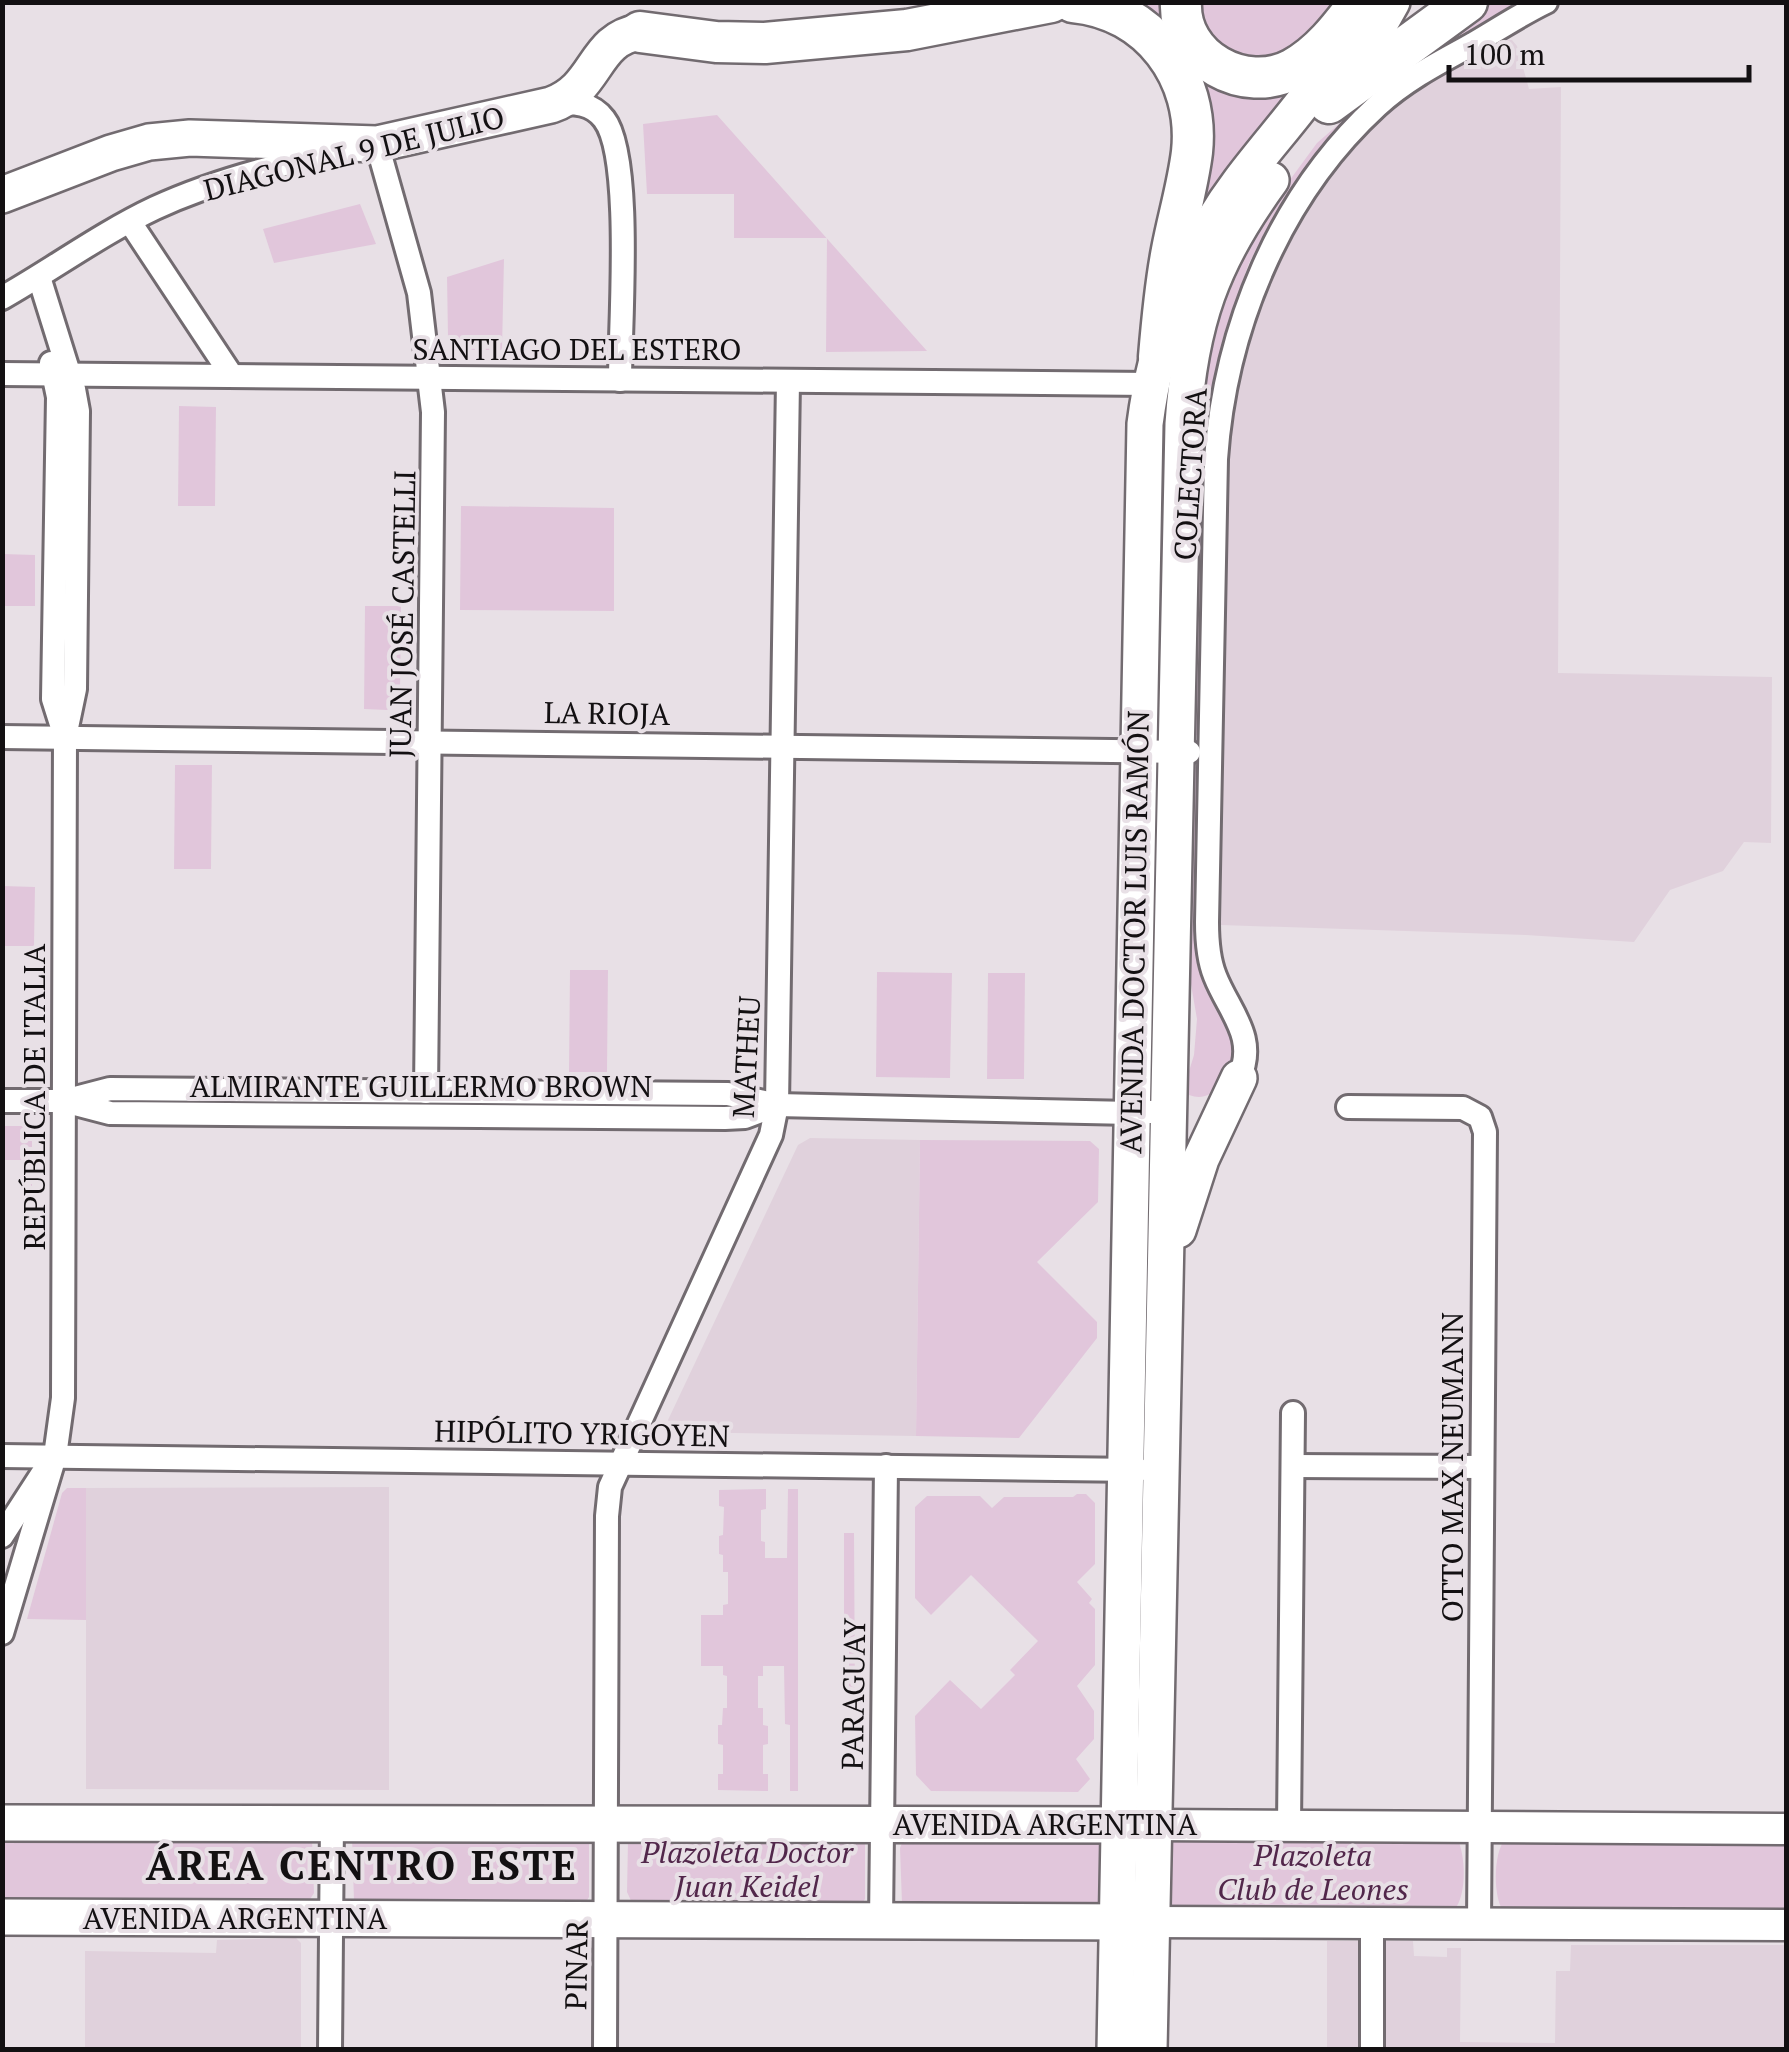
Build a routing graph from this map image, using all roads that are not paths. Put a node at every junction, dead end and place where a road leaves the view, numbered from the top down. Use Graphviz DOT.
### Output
graph roads {
  1 [pos="904,2"];
  2 [pos="1052,2"];
  3 [pos="1073,2"];
  4 [pos="1181,2"];
  5 [pos="1362,2"];
  6 [pos="1392,2"];
  7 [pos="1467,2"];
  8 [pos="1546,2"];
  9 [pos="640,32"];
  10 [pos="1330,103"];
  11 [pos="551,105"];
  12 [pos="377,144"];
  13 [pos="2,195"];
  14 [pos="130,222"];
  15 [pos="33,280"];
  16 [pos="2,298"];
  17 [pos="1155,371"];
  18 [pos="2,374"];
  19 [pos="62,375"];
  20 [pos="232,376"];
  21 [pos="430,378"];
  22 [pos="620,380"];
  23 [pos="788,381"];
  24 [pos="2,737"];
  25 [pos="65,737"];
  26 [pos="430,740"];
  27 [pos="785,746"];
  28 [pos="1137,752"];
  29 [pos="1193,752"];
  30 [pos="1240,1078"];
  31 [pos="426,1092"];
  32 [pos="2,1101"];
  33 [pos="64,1101"];
  34 [pos="777,1105"];
  35 [pos="1348,1107"];
  36 [pos="1169,1111"];
  37 [pos="1131,1113"];
  38 [pos="1164,1298"];
  39 [pos="1294,1412"];
  40 [pos="2,1456"];
  41 [pos="55,1456"];
  42 [pos="619,1463"];
  43 [pos="886,1466"];
  44 [pos="1293,1466"];
  45 [pos="1482,1467"];
  46 [pos="1125,1469"];
  47 [pos="1161,1470"];
  48 [pos="2,1536"];
  49 [pos="2,1633"];
  50 [pos="332,1821"];
  51 [pos="607,1822"];
  52 [pos="882,1822"];
  53 [pos="2,1823"];
  54 [pos="1136,1825"];
  55 [pos="1289,1826"];
  56 [pos="1480,1827"];
  57 [pos="1786,1829"];
  58 [pos="2,1917"];
  59 [pos="331,1918"];
  60 [pos="606,1921"];
  61 [pos="881,1922"];
  62 [pos="1134,1922"];
  63 [pos="1372,1923"];
  64 [pos="1479,1924"];
  65 [pos="1786,1924"];
  66 [pos="330,2050"];
  67 [pos="605,2050"];
  68 [pos="1115,2050"];
  69 [pos="1149,2050"];
  70 [pos="1372,2050"];
  1 -- 9 [label="highway"];
  2 -- 9 [label="highway"];
  3 -- 17 [label="highway"];
  4 -- 5 [label="highway"];
  5 -- 17 [label="main road, AVENIDA DOCTOR LUIS RAMÓN"];
  6 -- 10 [label="main road, AVENIDA DOCTOR LUIS RAMÓN"];
  7 -- 10 [label="highway"];
  8 -- 29 [label="street, COLECTORA"];
  9 -- 11 [label="main road"];
  10 -- 29 [label="main road, AVENIDA DOCTOR LUIS RAMÓN"];
  11 -- 12 [label="main road, DIAGONAL 9 DE JULIO"];
  11 -- 22 [label="street"];
  12 -- 13 [label="main road"];
  12 -- 14 [label="street, DIAGONAL 9 DE JULIO"];
  12 -- 21 [label="street, JUAN JOSÉ CASTELLI"];
  14 -- 15 [label="street, DIAGONAL 9 DE JULIO"];
  14 -- 20 [label="street"];
  15 -- 16 [label="street, DIAGONAL 9 DE JULIO"];
  15 -- 19 [label="street, REPÚBLICA DE ITALIA"];
  17 -- 23 [label="street, SANTIAGO DEL ESTERO"];
  17 -- 28 [label="main road, AVENIDA DOCTOR LUIS RAMÓN"];
  18 -- 19 [label="street, SANTIAGO DEL ESTERO"];
  19 -- 20 [label="street, SANTIAGO DEL ESTERO"];
  19 -- 25 [label="street, REPÚBLICA DE ITALIA"];
  20 -- 21 [label="street, SANTIAGO DEL ESTERO"];
  21 -- 22 [label="street, SANTIAGO DEL ESTERO"];
  21 -- 26 [label="street, JUAN JOSÉ CASTELLI"];
  22 -- 23 [label="street, SANTIAGO DEL ESTERO"];
  23 -- 27 [label="street, MATHEU"];
  24 -- 25 [label="street, LA RIOJA"];
  25 -- 26 [label="street, LA RIOJA"];
  25 -- 33 [label="street, REPÚBLICA DE ITALIA"];
  26 -- 27 [label="street, LA RIOJA"];
  26 -- 31 [label="street, JUAN JOSÉ CASTELLI"];
  27 -- 28 [label="street, LA RIOJA"];
  27 -- 34 [label="street, MATHEU"];
  28 -- 29 [label="street, LA RIOJA"];
  28 -- 37 [label="main road, AVENIDA DOCTOR LUIS RAMÓN"];
  29 -- 30 [label="street, COLECTORA"];
  29 -- 36 [label="main road, AVENIDA DOCTOR LUIS RAMÓN"];
  30 -- 36 [label="main road"];
  30 -- 38 [label="main road"];
  31 -- 33 [label="street, ALMIRANTE GUILLERMO BROWN"];
  31 -- 34 [label="street, ALMIRANTE GUILLERMO BROWN"];
  32 -- 33 [label="street, ALMIRANTE GUILLERMO BROWN"];
  33 -- 34 [label="street, ALMIRANTE GUILLERMO BROWN"];
  33 -- 41 [label="street, REPÚBLICA DE ITALIA"];
  34 -- 37 [label="street, ALMIRANTE GUILLERMO BROWN"];
  34 -- 42 [label="street, MATHEU"];
  35 -- 45 [label="street, OTTO MAX NEUMANN"];
  36 -- 37 [label="street, ALMIRANTE GUILLERMO BROWN"];
  36 -- 38 [label="main road, AVENIDA DOCTOR LUIS RAMÓN"];
  37 -- 46 [label="main road, AVENIDA DOCTOR LUIS RAMÓN"];
  38 -- 47 [label="main road, AVENIDA DOCTOR LUIS RAMÓN"];
  39 -- 44 [label="street"];
  40 -- 41 [label="street, HIPÓLITO YRIGOYEN"];
  41 -- 42 [label="street, HIPÓLITO YRIGOYEN"];
  41 -- 48 [label="street, REPÚBLICA DE ITALIA"];
  41 -- 49 [label="street, REPÚBLICA DE ITALIA"];
  42 -- 43 [label="street, HIPÓLITO YRIGOYEN"];
  42 -- 51 [label="street, MATHEU"];
  43 -- 46 [label="street, HIPÓLITO YRIGOYEN"];
  43 -- 52 [label="street, PARAGUAY"];
  44 -- 45 [label="street"];
  44 -- 55 [label="street"];
  45 -- 56 [label="street, OTTO MAX NEUMANN"];
  46 -- 47 [label="street, HIPÓLITO YRIGOYEN"];
  46 -- 54 [label="main road, AVENIDA DOCTOR LUIS RAMÓN"];
  47 -- 54 [label="main road, AVENIDA DOCTOR LUIS RAMÓN"];
  50 -- 51 [label="main road, AVENIDA ARGENTINA"];
  50 -- 53 [label="main road, AVENIDA ARGENTINA"];
  50 -- 59 [label="street"];
  51 -- 52 [label="main road, AVENIDA ARGENTINA"];
  51 -- 60 [label="street, PINAR"];
  52 -- 54 [label="main road, AVENIDA ARGENTINA"];
  52 -- 61 [label="street, PARAGUAY"];
  54 -- 55 [label="main road, AVENIDA ARGENTINA"];
  54 -- 62 [label="main road, AVENIDA DOCTOR LUIS RAMÓN"];
  55 -- 56 [label="main road, AVENIDA ARGENTINA"];
  56 -- 57 [label="main road, AVENIDA ARGENTINA"];
  56 -- 64 [label="street, OTTO MAX NEUMANN"];
  58 -- 59 [label="main road, AVENIDA ARGENTINA"];
  59 -- 60 [label="main road, AVENIDA ARGENTINA"];
  59 -- 66 [label="street"];
  60 -- 61 [label="main road, AVENIDA ARGENTINA"];
  60 -- 67 [label="street, PINAR"];
  61 -- 62 [label="main road, AVENIDA ARGENTINA"];
  62 -- 63 [label="main road, AVENIDA ARGENTINA"];
  62 -- 68 [label="main road"];
  62 -- 69 [label="main road"];
  63 -- 64 [label="main road, AVENIDA ARGENTINA"];
  63 -- 70 [label="street"];
  64 -- 65 [label="main road, AVENIDA ARGENTINA"];
}
